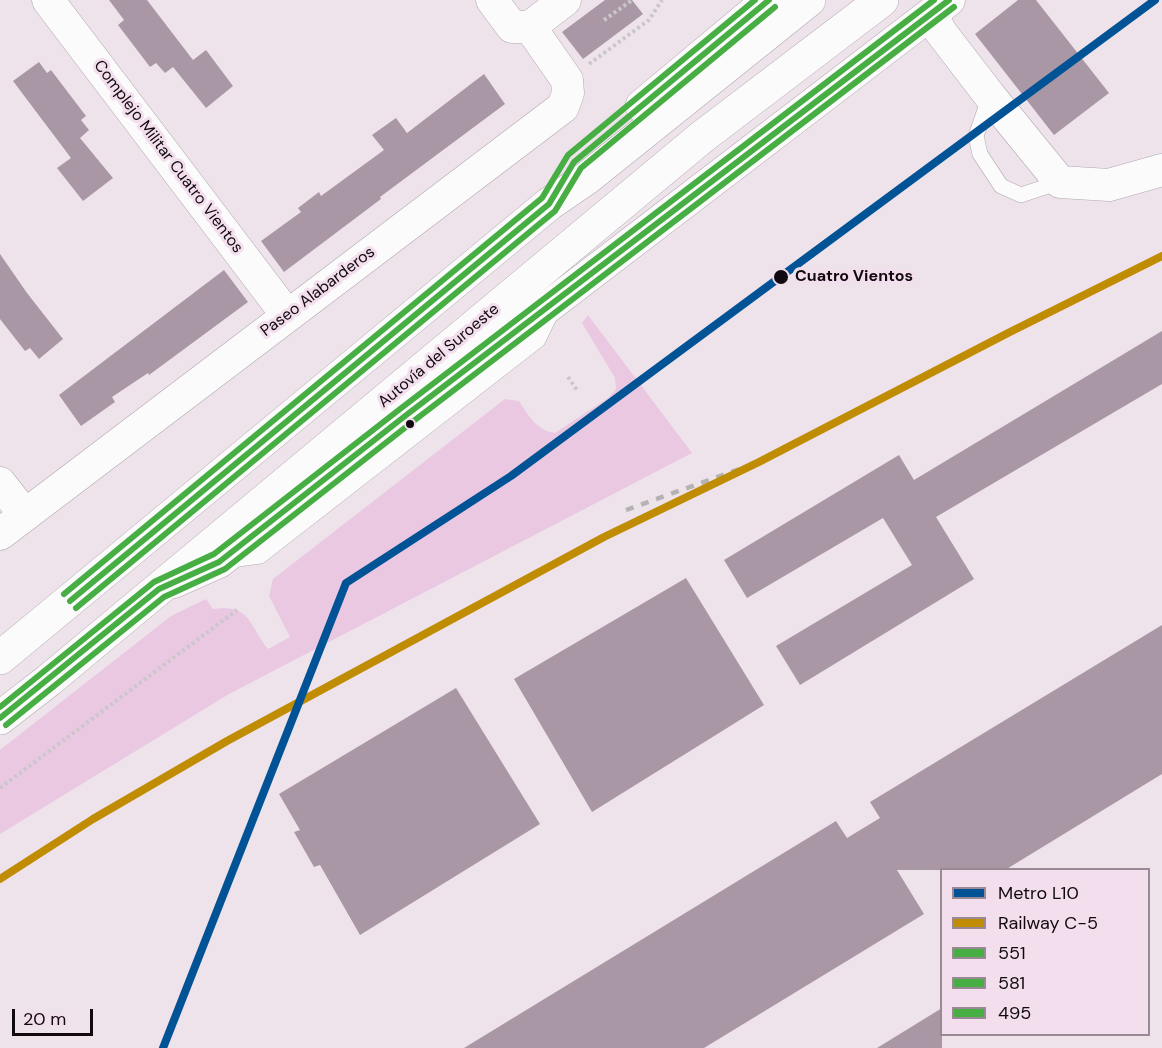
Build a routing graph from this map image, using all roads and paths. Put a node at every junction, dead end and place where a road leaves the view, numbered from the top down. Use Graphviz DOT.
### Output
graph roads {
  1 [pos="48,0"];
  2 [pos="492,0"];
  3 [pos="565,0"];
  4 [pos="632,0"];
  5 [pos="662,0"];
  6 [pos="769,0"];
  7 [pos="809,0"];
  8 [pos="882,0"];
  9 [pos="940,6"];
  10 [pos="604,20"];
  11 [pos="530,27"];
  12 [pos="567,80"];
  13 [pos="990,96"];
  14 [pos="1162,170"];
  15 [pos="1060,182"];
  16 [pos="549,204"];
  17 [pos="287,315"];
  18 [pos="568,377"];
  19 [pos="577,390"];
  20 [pos="0,483"];
  21 [pos="24,515"];
  22 [pos="0,534"];
  23 [pos="159,589"];
  24 [pos="237,610"];
  25 [pos="0,658"];
  26 [pos="0,718"];
  27 [pos="0,788"];
  1 -- 17 [label="street, Complejo Militar Cuatro Vientos"];
  2 -- 11 [label="street"];
  3 -- 11 [label="street"];
  4 -- 10 [label="path"];
  5 -- 12 [label="path"];
  6 -- 16 [label="highway"];
  7 -- 16 [label="highway"];
  8 -- 23 [label="highway, Autovía del Suroeste"];
  9 -- 13 [label="street"];
  9 -- 23 [label="street"];
  11 -- 12 [label="street"];
  12 -- 17 [label="street, Paseo Alabarderos"];
  13 -- 15 [label="street"];
  13 -- 15 [label="lane"];
  14 -- 15 [label="street"];
  16 -- 25 [label="highway"];
  17 -- 21 [label="street, Paseo Alabarderos"];
  18 -- 19 [label="path"];
  20 -- 21 [label="street"];
  21 -- 22 [label="street, Paseo Alabarderos"];
  23 -- 26 [label="highway, Autovía del Suroeste"];
  24 -- 27 [label="path"];
}
